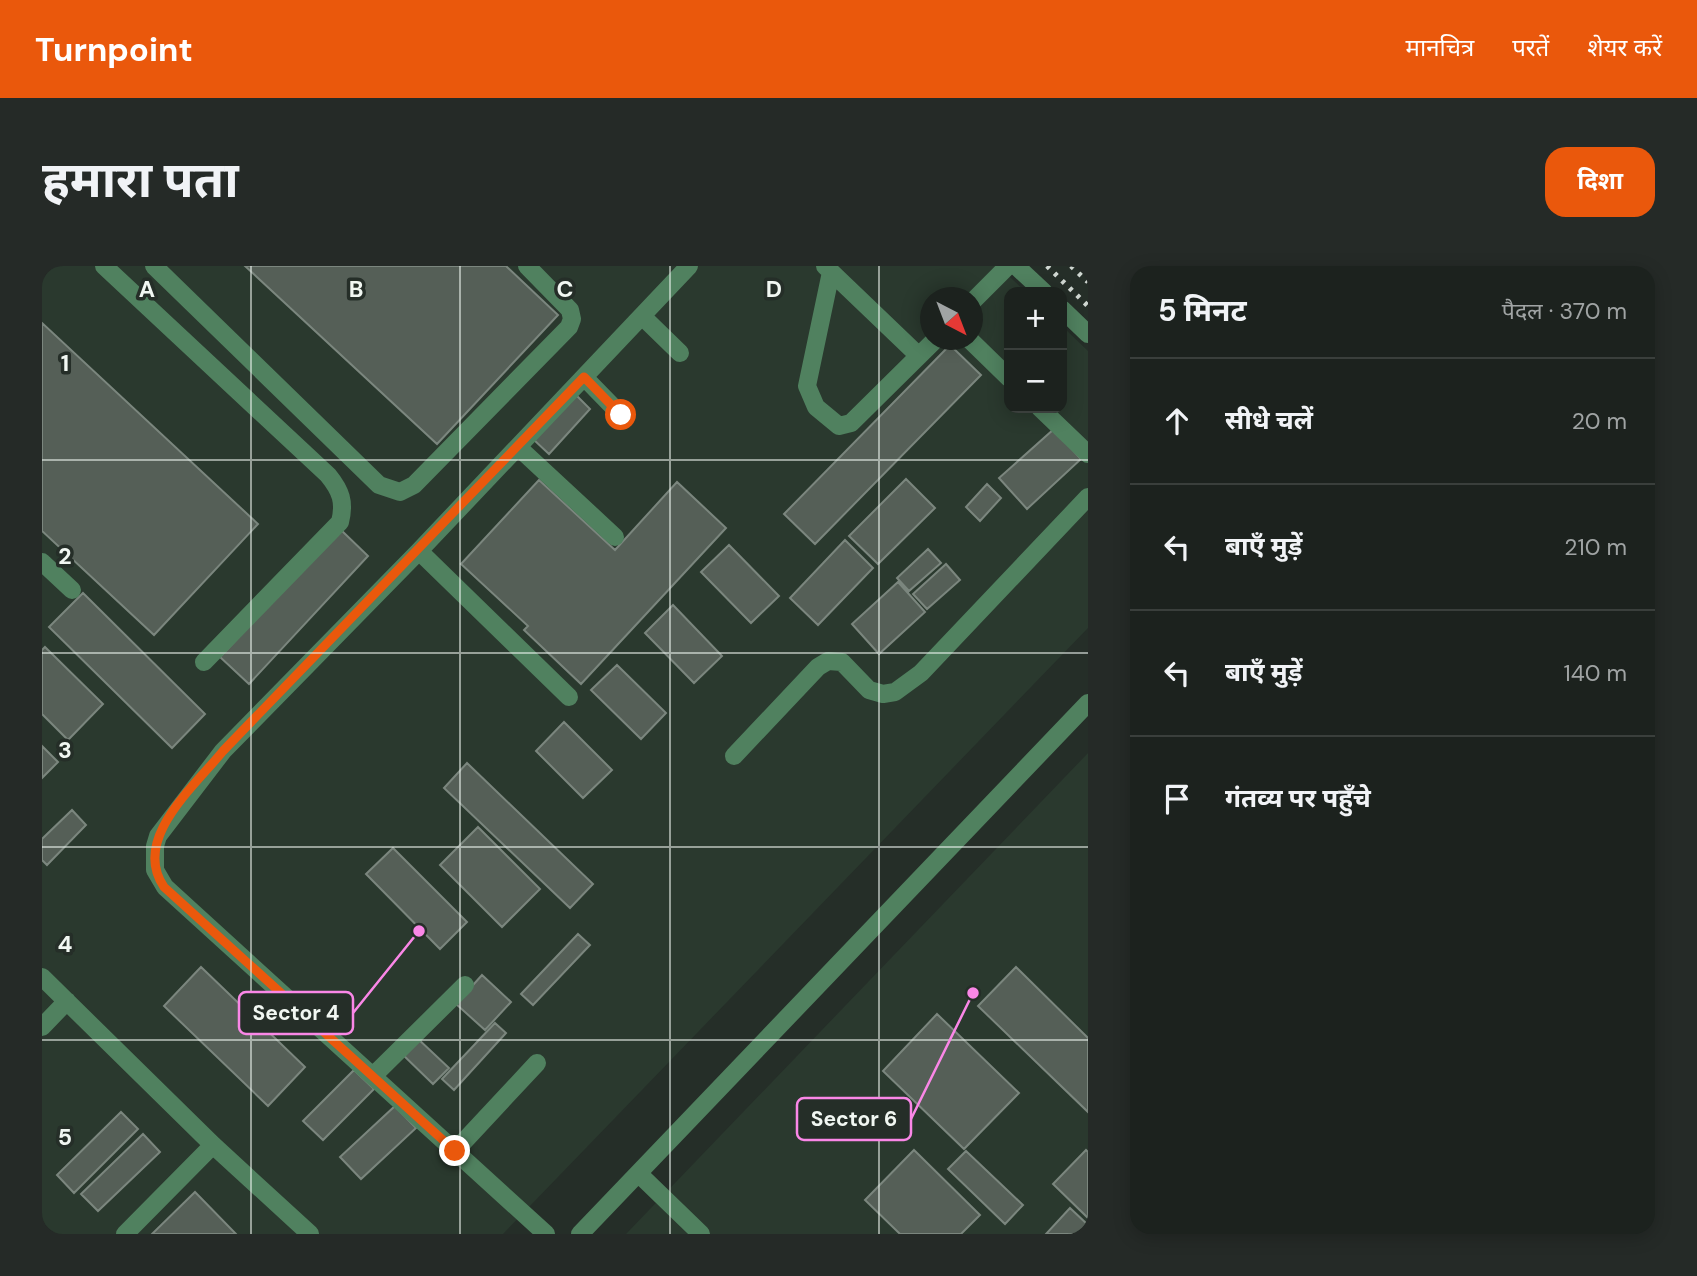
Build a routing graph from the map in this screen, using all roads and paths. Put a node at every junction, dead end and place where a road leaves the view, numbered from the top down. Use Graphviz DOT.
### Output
graph roads {
  1 [pos="104,266"];
  2 [pos="155,266"];
  3 [pos="527,266"];
  4 [pos="689,266"];
  5 [pos="1008,266"];
  6 [pos="1016,266"];
  7 [pos="828,269"];
  8 [pos="1039,287"];
  9 [pos="983,291"];
  10 [pos="1067,314"];
  11 [pos="642,316"];
  12 [pos="1088,334"];
  13 [pos="925,350"];
  14 [pos="980,350"];
  15 [pos="680,353"];
  16 [pos="919,356"];
  17 [pos="1004,373"];
  18 [pos="584,377"];
  19 [pos="1045,413"];
  20 [pos="621,415"];
  21 [pos="518,447"];
  22 [pos="1088,454"];
  23 [pos="1088,497"];
  24 [pos="615,537"];
  25 [pos="419,551"];
  26 [pos="42,562"];
  27 [pos="72,590"];
  28 [pos="204,662"];
  29 [pos="569,697"];
  30 [pos="1088,703"];
  31 [pos="734,756"];
  32 [pos="42,977"];
  33 [pos="465,985"];
  34 [pos="67,1001"];
  35 [pos="42,1027"];
  36 [pos="537,1062"];
  37 [pos="373,1076"];
  38 [pos="213,1145"];
  39 [pos="455,1151"];
  40 [pos="639,1174"];
  41 [pos="125,1234"];
  42 [pos="310,1234"];
  43 [pos="546,1234"];
  44 [pos="580,1234"];
  45 [pos="701,1234"];
  1 -- 28 [label="street"];
  2 -- 3 [label="street"];
  4 -- 11 [label="street"];
  5 -- 9 [label="street"];
  6 -- 8 [label="street"];
  7 -- 16 [label="street"];
  7 -- 16 [label="street"];
  10 -- 12 [label="street"];
  11 -- 15 [label="street"];
  11 -- 18 [label="street"];
  13 -- 16 [label="street"];
  14 -- 17 [label="street"];
  18 -- 20 [label="street"];
  18 -- 21 [label="street"];
  19 -- 22 [label="street"];
  21 -- 24 [label="street"];
  21 -- 25 [label="street"];
  23 -- 31 [label="street"];
  25 -- 29 [label="street"];
  25 -- 37 [label="street"];
  26 -- 27 [label="street"];
  30 -- 40 [label="street"];
  32 -- 34 [label="street"];
  33 -- 37 [label="street"];
  34 -- 35 [label="street"];
  34 -- 38 [label="street"];
  36 -- 39 [label="street"];
  37 -- 39 [label="street"];
  38 -- 41 [label="street"];
  38 -- 42 [label="street"];
  39 -- 43 [label="street"];
  40 -- 44 [label="street"];
  40 -- 45 [label="street"];
}
